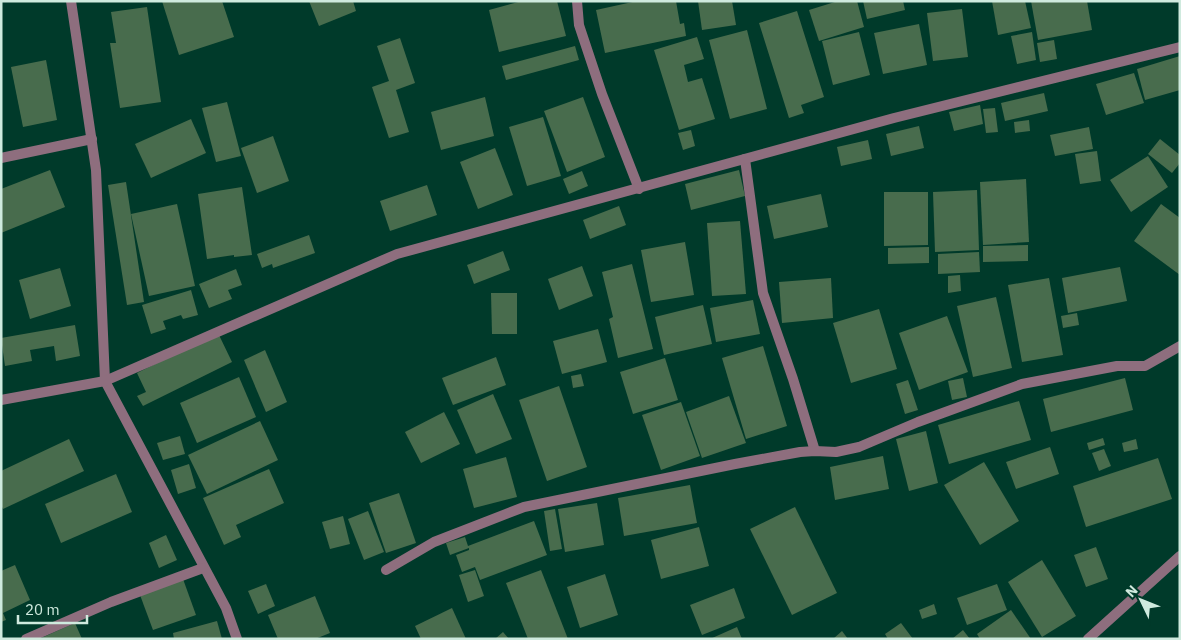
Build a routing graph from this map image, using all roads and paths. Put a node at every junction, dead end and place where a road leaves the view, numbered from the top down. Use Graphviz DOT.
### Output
graph roads {
  1 [pos="71,1"];
  2 [pos="577,1"];
  3 [pos="1180,47"];
  4 [pos="92,139"];
  5 [pos="1,158"];
  6 [pos="745,160"];
  7 [pos="639,188"];
  8 [pos="1180,346"];
  9 [pos="105,381"];
  10 [pos="1,400"];
  11 [pos="815,451"];
  12 [pos="1180,556"];
  13 [pos="203,568"];
  14 [pos="386,570"];
  15 [pos="26,639"];
  16 [pos="237,639"];
  17 [pos="1088,639"];
  1 -- 4 [label="street"];
  2 -- 7 [label="street"];
  3 -- 6 [label="street"];
  4 -- 5 [label="street"];
  4 -- 9 [label="street"];
  6 -- 7 [label="street"];
  6 -- 11 [label="street"];
  7 -- 9 [label="street"];
  8 -- 11 [label="street"];
  9 -- 10 [label="street"];
  9 -- 13 [label="street"];
  11 -- 14 [label="street"];
  12 -- 17 [label="street"];
  13 -- 15 [label="street"];
  13 -- 16 [label="street"];
}
